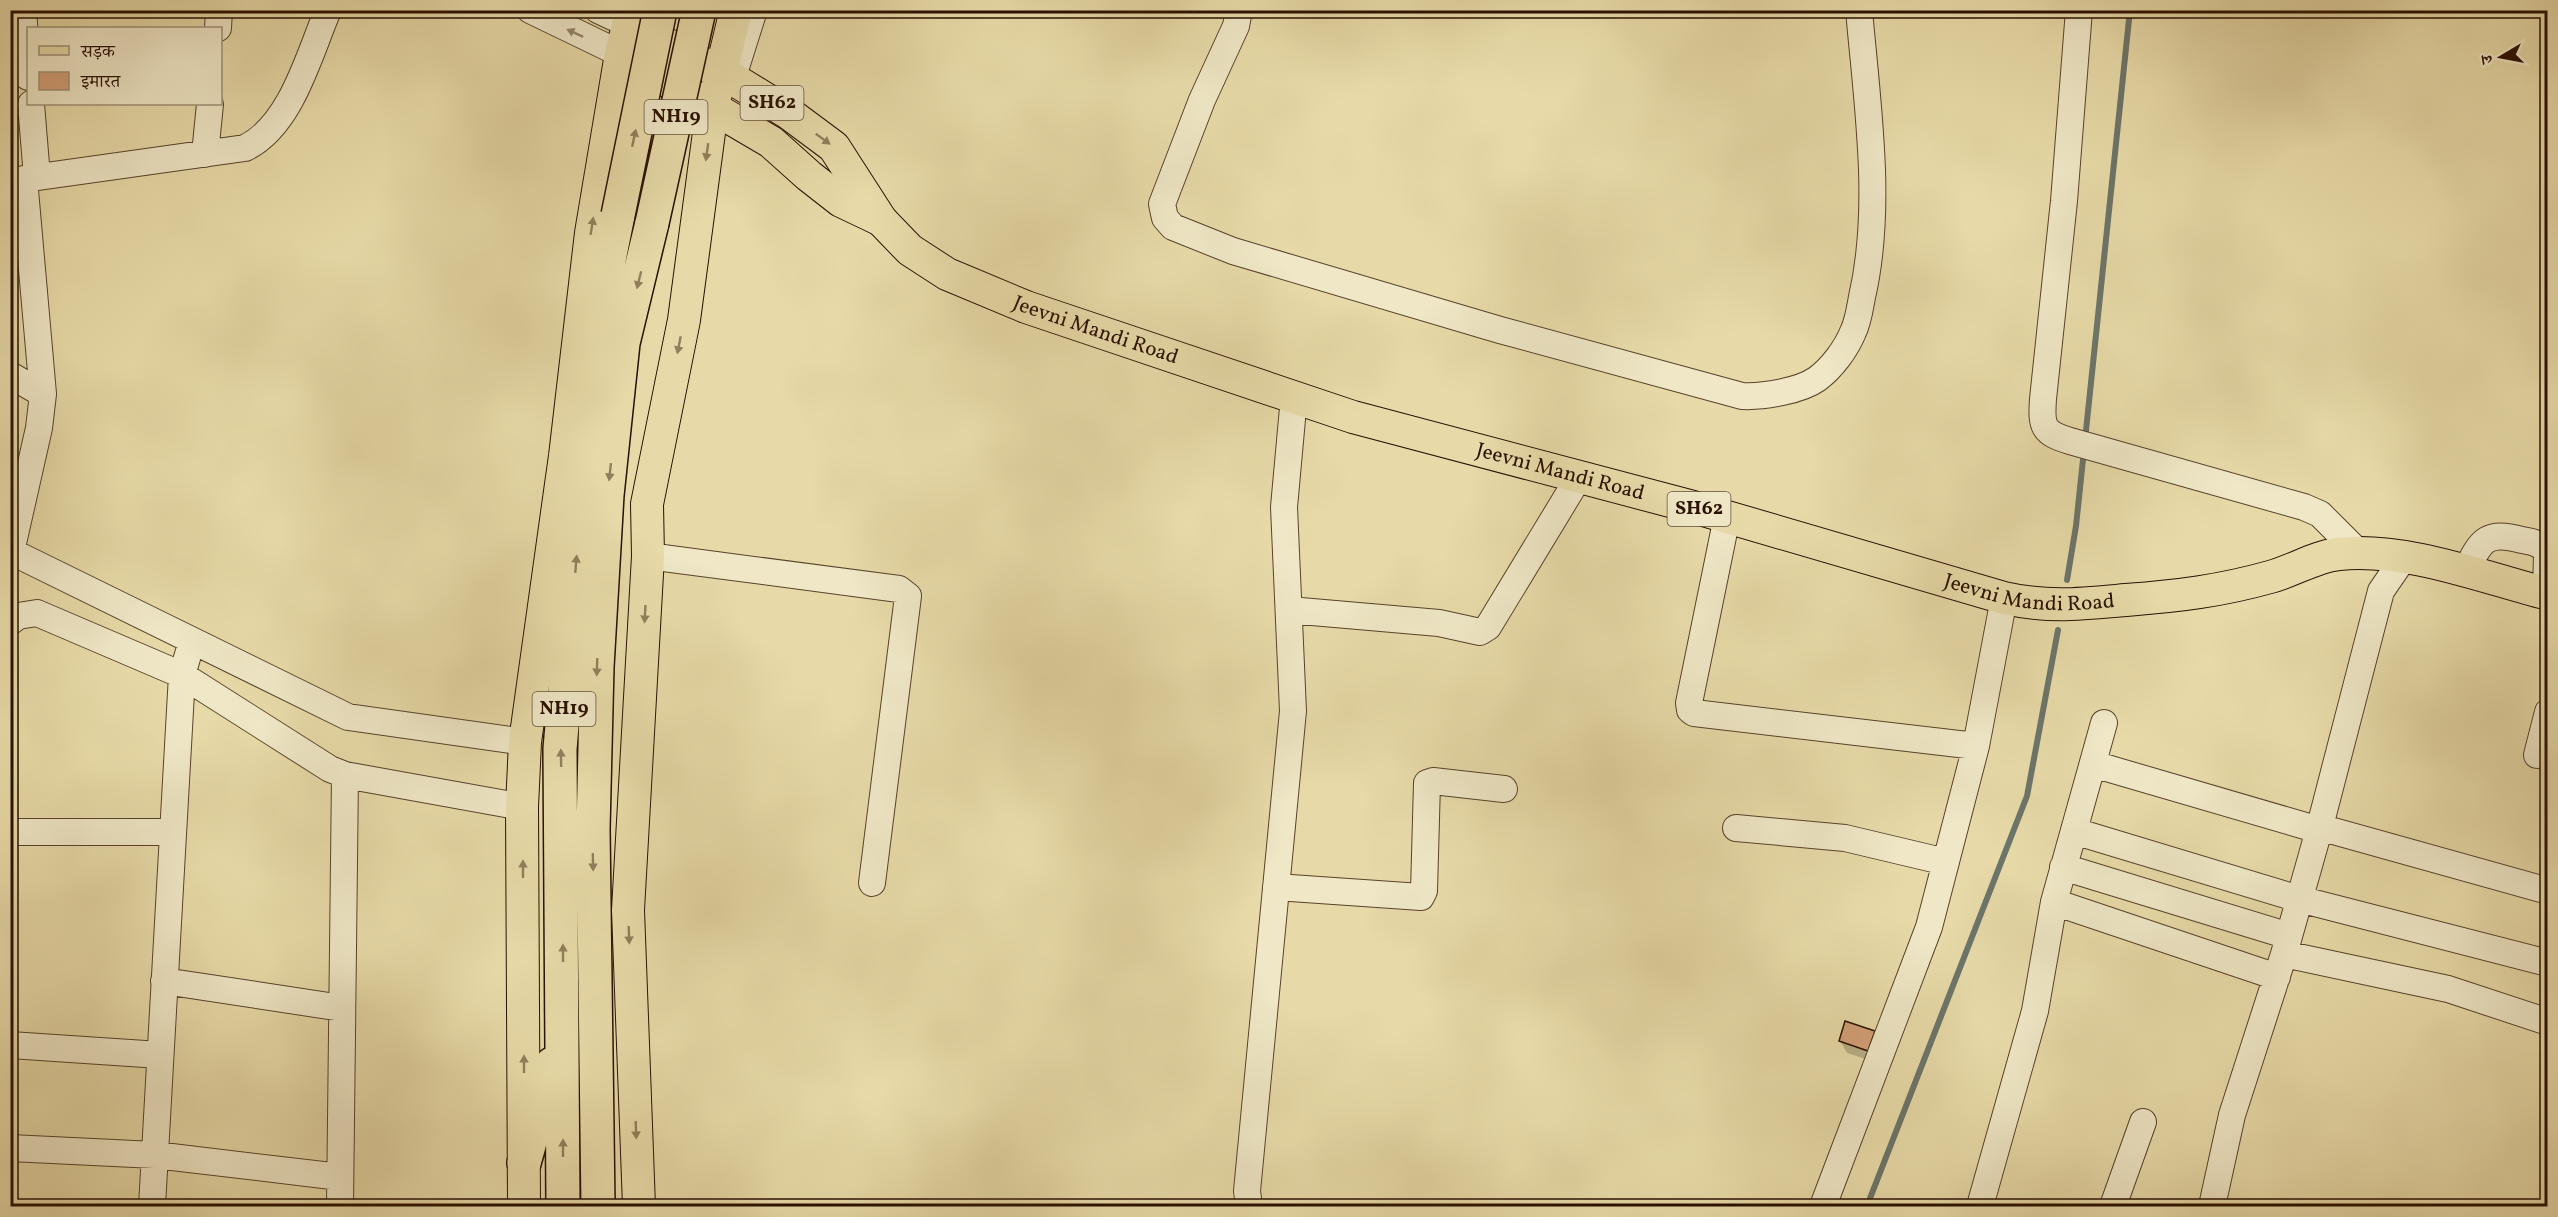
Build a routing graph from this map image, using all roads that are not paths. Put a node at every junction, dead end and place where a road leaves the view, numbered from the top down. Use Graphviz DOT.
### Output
graph roads {
  1 [pos="23,10"];
  2 [pos="219,10"];
  3 [pos="328,10"];
  4 [pos="530,10"];
  5 [pos="598,10"];
  6 [pos="660,10"];
  7 [pos="699,10"];
  8 [pos="736,10"];
  9 [pos="754,10"];
  10 [pos="1239,10"];
  11 [pos="1859,10"];
  12 [pos="2079,10"];
  13 [pos="218,27"];
  14 [pos="627,30"];
  15 [pos="27,64"];
  16 [pos="727,77"];
  17 [pos="31,105"];
  18 [pos="210,105"];
  19 [pos="712,110"];
  20 [pos="205,154"];
  21 [pos="602,165"];
  22 [pos="24,179"];
  23 [pos="702,191"];
  24 [pos="881,220"];
  25 [pos="10,375"];
  26 [pos="43,394"];
  27 [pos="1294,397"];
  28 [pos="1579,477"];
  29 [pos="1727,517"];
  30 [pos="11,552"];
  31 [pos="2358,552"];
  32 [pos="648,556"];
  33 [pos="2405,556"];
  34 [pos="2464,572"];
  35 [pos="2547,594"];
  36 [pos="2004,598"];
  37 [pos="1289,610"];
  38 [pos="10,622"];
  39 [pos="192,641"];
  40 [pos="182,675"];
  41 [pos="2547,712"];
  42 [pos="2104,723"];
  43 [pos="525,742"];
  44 [pos="1976,746"];
  45 [pos="2536,755"];
  46 [pos="2093,764"];
  47 [pos="345,775"];
  48 [pos="1503,789"];
  49 [pos="522,807"];
  50 [pos="1736,828"];
  51 [pos="2319,829"];
  52 [pos="2074,831"];
  53 [pos="18,832"];
  54 [pos="173,832"];
  55 [pos="1946,862"];
  56 [pos="2063,867"];
  57 [pos="872,883"];
  58 [pos="1276,887"];
  59 [pos="2547,891"];
  60 [pos="2299,899"];
  61 [pos="2054,902"];
  62 [pos="2283,956"];
  63 [pos="2547,963"];
  64 [pos="164,981"];
  65 [pos="342,1008"];
  66 [pos="2547,1022"];
  67 [pos="563,1023"];
  68 [pos="10,1046"];
  69 [pos="160,1055"];
  70 [pos="2143,1122"];
  71 [pos="10,1148"];
  72 [pos="155,1155"];
  73 [pos="524,1163"];
  74 [pos="340,1177"];
  75 [pos="152,1206"];
  76 [pos="340,1206"];
  77 [pos="524,1206"];
  78 [pos="563,1206"];
  79 [pos="598,1206"];
  80 [pos="639,1206"];
  81 [pos="1249,1206"];
  82 [pos="1823,1206"];
  83 [pos="1980,1206"];
  84 [pos="2113,1206"];
  85 [pos="2212,1206"];
  1 -- 15 [label="street"];
  2 -- 13 [label="street"];
  3 -- 20 [label="street"];
  14 -- 4 [label="street, one-way"];
  5 -- 14 [label="street"];
  67 -- 6 [label="highway, NH19, one-way, bridge"];
  7 -- 79 [label="highway, NH19, one-way, bridge"];
  8 -- 16 [label="main road"];
  9 -- 16 [label="street"];
  10 -- 11 [label="street"];
  12 -- 31 [label="street"];
  14 -- 16 [label="main road, Jeevni Mandi Road / SH62"];
  14 -- 19 [label="main road, Jeevni Mandi Road / SH62"];
  14 -- 21 [label="main road"];
  16 -- 19 [label="main road"];
  16 -- 24 [label="main road, Jeevni Mandi Road / SH62, one-way"];
  17 -- 22 [label="street"];
  18 -- 20 [label="street"];
  19 -- 23 [label="main road, one-way"];
  19 -- 24 [label="main road, Jeevni Mandi Road / SH62"];
  20 -- 22 [label="street"];
  21 -- 23 [label="main road"];
  43 -- 21 [label="main road, one-way"];
  22 -- 26 [label="street"];
  23 -- 32 [label="main road, one-way"];
  24 -- 27 [label="main road, Jeevni Mandi Road / SH62"];
  25 -- 26 [label="street"];
  26 -- 30 [label="street"];
  27 -- 28 [label="main road, Jeevni Mandi Road / SH62"];
  27 -- 37 [label="street"];
  28 -- 29 [label="main road, Jeevni Mandi Road / SH62"];
  28 -- 37 [label="street"];
  29 -- 36 [label="main road, Jeevni Mandi Road / SH62"];
  29 -- 44 [label="street"];
  30 -- 39 [label="street"];
  31 -- 33 [label="main road, Jeevni Mandi Road / SH62"];
  31 -- 36 [label="main road, Jeevni Mandi Road / SH62"];
  32 -- 57 [label="street"];
  32 -- 80 [label="main road, one-way"];
  33 -- 34 [label="main road, Jeevni Mandi Road / SH62"];
  33 -- 51 [label="street"];
  34 -- 35 [label="main road, Jeevni Mandi Road / SH62"];
  34 -- 35 [label="street"];
  36 -- 44 [label="street"];
  37 -- 58 [label="street"];
  38 -- 40 [label="street"];
  39 -- 40 [label="street"];
  39 -- 43 [label="street"];
  40 -- 47 [label="street"];
  40 -- 54 [label="street"];
  41 -- 45 [label="street"];
  42 -- 46 [label="street"];
  43 -- 49 [label="main road"];
  44 -- 55 [label="street"];
  46 -- 51 [label="street"];
  46 -- 52 [label="street"];
  47 -- 49 [label="street"];
  47 -- 65 [label="street"];
  48 -- 58 [label="street"];
  73 -- 49 [label="main road, one-way"];
  50 -- 55 [label="street"];
  51 -- 59 [label="street"];
  51 -- 60 [label="street"];
  52 -- 56 [label="street"];
  52 -- 60 [label="street"];
  53 -- 54 [label="street"];
  54 -- 64 [label="street"];
  55 -- 82 [label="street"];
  56 -- 61 [label="street"];
  56 -- 62 [label="street"];
  58 -- 81 [label="street"];
  60 -- 62 [label="street"];
  60 -- 63 [label="street"];
  61 -- 62 [label="street"];
  61 -- 83 [label="street"];
  62 -- 66 [label="street"];
  62 -- 85 [label="street"];
  64 -- 65 [label="street"];
  64 -- 69 [label="street"];
  65 -- 74 [label="street"];
  67 -- 73 [label="highway"];
  78 -- 67 [label="highway, NH19, one-way"];
  68 -- 69 [label="street"];
  69 -- 72 [label="street"];
  70 -- 84 [label="street"];
  71 -- 72 [label="street"];
  72 -- 74 [label="street"];
  72 -- 75 [label="street"];
  73 -- 77 [label="main road"];
  74 -- 76 [label="street"];
}
